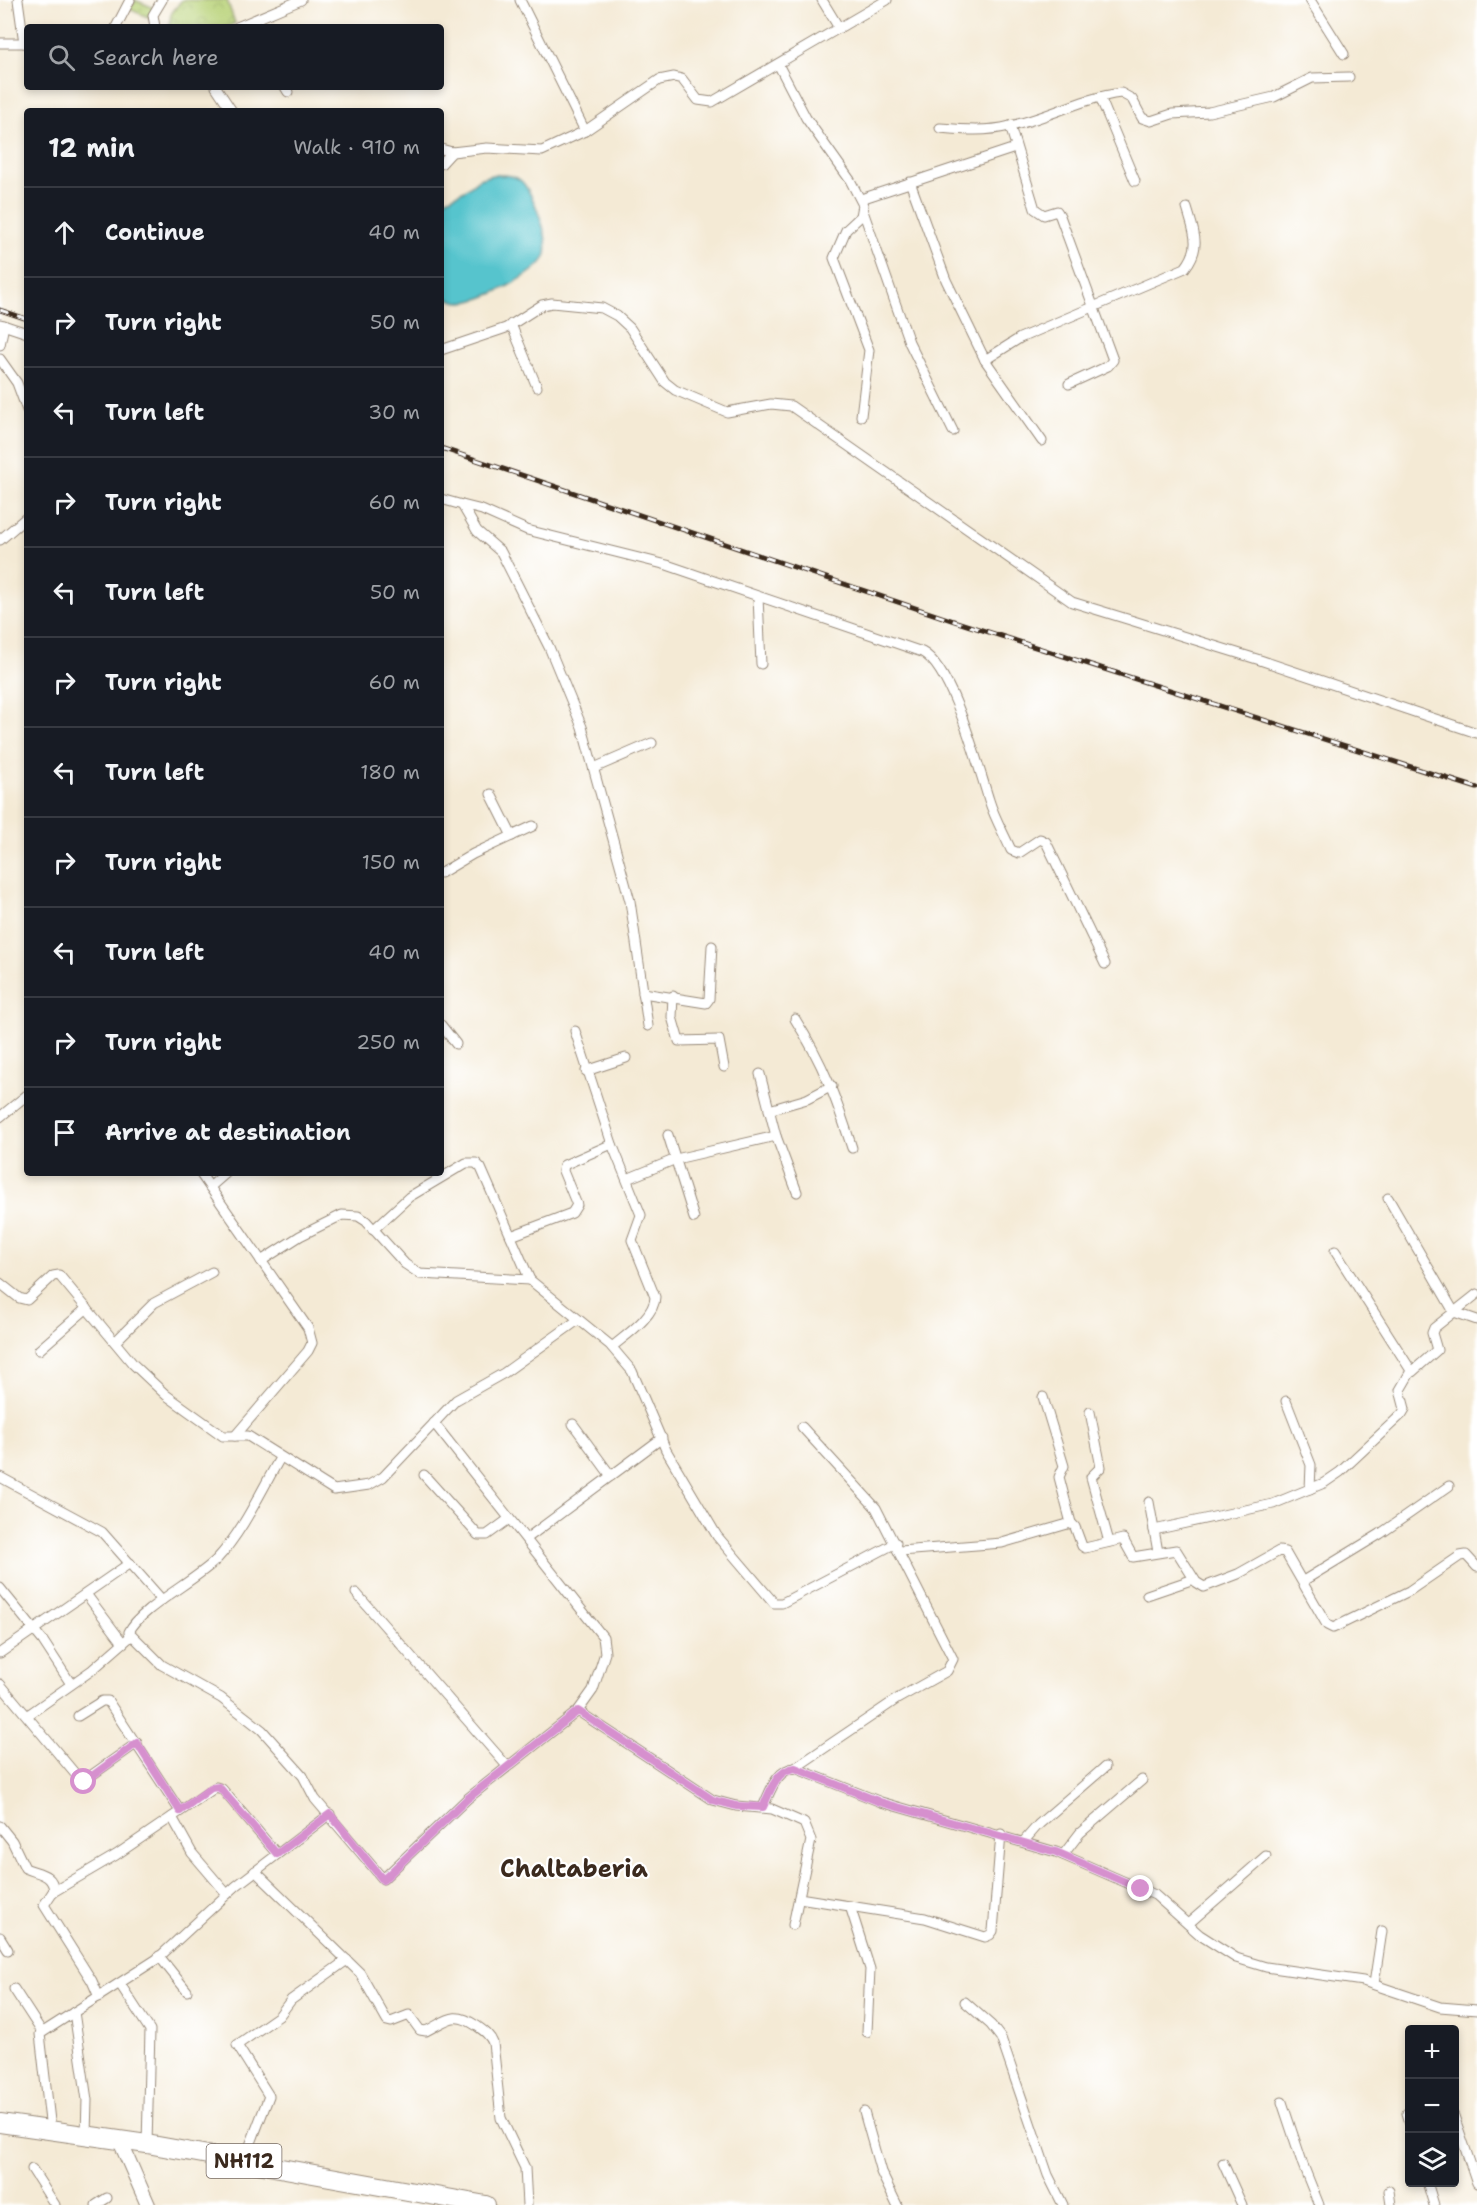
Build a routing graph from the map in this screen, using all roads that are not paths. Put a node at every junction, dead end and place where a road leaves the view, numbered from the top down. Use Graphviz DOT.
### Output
graph roads {
  1 [pos="18,0"];
  2 [pos="130,0"];
  3 [pos="162,0"];
  4 [pos="300,0"];
  5 [pos="520,0"];
  6 [pos="822,0"];
  7 [pos="887,0"];
  8 [pos="1310,0"];
  9 [pos="262,15"];
  10 [pos="118,24"];
  11 [pos="154,24"];
  12 [pos="243,24"];
  13 [pos="264,24"];
  14 [pos="839,28"];
  15 [pos="24,37"];
  16 [pos="0,43"];
  17 [pos="24,43"];
  18 [pos="1344,54"];
  19 [pos="777,64"];
  20 [pos="1349,77"];
  21 [pos="218,90"];
  22 [pos="1100,97"];
  23 [pos="230,108"];
  24 [pos="1010,126"];
  25 [pos="940,128"];
  26 [pos="585,131"];
  27 [pos="1015,148"];
  28 [pos="444,150"];
  29 [pos="452,152"];
  30 [pos="444,161"];
  31 [pos="1135,181"];
  32 [pos="910,182"];
  33 [pos="861,199"];
  34 [pos="1187,208"];
  35 [pos="863,211"];
  36 [pos="1094,307"];
  37 [pos="511,324"];
  38 [pos="2,325"];
  39 [pos="24,332"];
  40 [pos="0,345"];
  41 [pos="444,345"];
  42 [pos="0,359"];
  43 [pos="986,360"];
  44 [pos="1069,384"];
  45 [pos="537,387"];
  46 [pos="24,402"];
  47 [pos="861,416"];
  48 [pos="953,431"];
  49 [pos="1042,441"];
  50 [pos="444,500"];
  51 [pos="462,505"];
  52 [pos="24,520"];
  53 [pos="0,540"];
  54 [pos="758,597"];
  55 [pos="761,664"];
  56 [pos="1477,733"];
  57 [pos="652,743"];
  58 [pos="594,768"];
  59 [pos="491,794"];
  60 [pos="533,826"];
  61 [pos="512,836"];
  62 [pos="444,871"];
  63 [pos="712,946"];
  64 [pos="1105,963"];
  65 [pos="643,993"];
  66 [pos="673,996"];
  67 [pos="795,1019"];
  68 [pos="648,1026"];
  69 [pos="444,1029"];
  70 [pos="574,1031"];
  71 [pos="456,1044"];
  72 [pos="626,1058"];
  73 [pos="724,1067"];
  74 [pos="586,1071"];
  75 [pos="760,1074"];
  76 [pos="832,1086"];
  77 [pos="24,1097"];
  78 [pos="769,1110"];
  79 [pos="0,1117"];
  80 [pos="668,1135"];
  81 [pos="776,1136"];
  82 [pos="612,1144"];
  83 [pos="852,1148"];
  84 [pos="676,1159"];
  85 [pos="202,1176"];
  86 [pos="223,1176"];
  87 [pos="627,1179"];
  88 [pos="210,1187"];
  89 [pos="797,1192"];
  90 [pos="1388,1198"];
  91 [pos="694,1218"];
  92 [pos="373,1230"];
  93 [pos="511,1236"];
  94 [pos="1335,1251"];
  95 [pos="261,1260"];
  96 [pos="212,1272"];
  97 [pos="530,1280"];
  98 [pos="0,1283"];
  99 [pos="1477,1294"];
  100 [pos="87,1308"];
  101 [pos="1454,1312"];
  102 [pos="578,1320"];
  103 [pos="1477,1320"];
  104 [pos="115,1342"];
  105 [pos="612,1347"];
  106 [pos="39,1350"];
  107 [pos="1411,1371"];
  108 [pos="1043,1397"];
  109 [pos="1286,1401"];
  110 [pos="1090,1412"];
  111 [pos="434,1423"];
  112 [pos="573,1424"];
  113 [pos="802,1427"];
  114 [pos="235,1436"];
  115 [pos="662,1438"];
  116 [pos="280,1458"];
  117 [pos="424,1475"];
  118 [pos="611,1476"];
  119 [pos="0,1477"];
  120 [pos="1449,1486"];
  121 [pos="1310,1489"];
  122 [pos="1149,1502"];
  123 [pos="509,1519"];
  124 [pos="1071,1523"];
  125 [pos="1154,1530"];
  126 [pos="526,1539"];
  127 [pos="1109,1542"];
  128 [pos="898,1547"];
  129 [pos="1158,1552"];
  130 [pos="130,1563"];
  131 [pos="1477,1567"];
  132 [pos="1194,1579"];
  133 [pos="1303,1581"];
  134 [pos="0,1588"];
  135 [pos="356,1593"];
  136 [pos="86,1594"];
  137 [pos="1147,1595"];
  138 [pos="162,1600"];
  139 [pos="34,1631"];
  140 [pos="132,1636"];
  141 [pos="123,1643"];
  142 [pos="0,1653"];
  143 [pos="0,1684"];
  144 [pos="71,1684"];
  145 [pos="578,1711"];
  146 [pos="28,1715"];
  147 [pos="78,1716"];
  148 [pos="137,1743"];
  149 [pos="507,1767"];
  150 [pos="1105,1767"];
  151 [pos="795,1768"];
  152 [pos="1142,1780"];
  153 [pos="763,1807"];
  154 [pos="176,1814"];
  155 [pos="330,1814"];
  156 [pos="0,1826"];
  157 [pos="1001,1834"];
  158 [pos="1024,1841"];
  159 [pos="277,1854"];
  160 [pos="1063,1855"];
  161 [pos="1266,1856"];
  162 [pos="255,1871"];
  163 [pos="53,1892"];
  164 [pos="227,1894"];
  165 [pos="799,1898"];
  166 [pos="850,1906"];
  167 [pos="1188,1924"];
  168 [pos="793,1925"];
  169 [pos="1382,1930"];
  170 [pos="0,1937"];
  171 [pos="8,1950"];
  172 [pos="159,1956"];
  173 [pos="347,1960"];
  174 [pos="120,1984"];
  175 [pos="1374,1984"];
  176 [pos="14,1989"];
  177 [pos="187,1991"];
  178 [pos="99,1997"];
  179 [pos="965,2002"];
  180 [pos="1477,2010"];
  181 [pos="74,2012"];
  182 [pos="867,2031"];
  183 [pos="42,2032"];
  184 [pos="1282,2102"];
  185 [pos="864,2112"];
  186 [pos="0,2123"];
  187 [pos="1459,2128"];
  188 [pos="51,2130"];
  189 [pos="86,2134"];
  190 [pos="120,2141"];
  191 [pos="147,2144"];
  192 [pos="1465,2145"];
  193 [pos="1459,2147"];
  194 [pos="1473,2157"];
  195 [pos="244,2161"];
  196 [pos="1223,2163"];
  197 [pos="33,2169"];
  198 [pos="1477,2183"];
  199 [pos="1429,2187"];
  200 [pos="1389,2191"];
  201 [pos="107,2198"];
  202 [pos="55,2205"];
  203 [pos="96,2205"];
  204 [pos="148,2205"];
  205 [pos="486,2205"];
  206 [pos="527,2205"];
  207 [pos="897,2205"];
  208 [pos="1063,2205"];
  209 [pos="1242,2205"];
  210 [pos="1319,2205"];
  211 [pos="1391,2205"];
  212 [pos="1434,2205"];
  1 -- 15 [label="street"];
  2 -- 10 [label="street"];
  3 -- 11 [label="street"];
  4 -- 9 [label="street"];
  5 -- 26 [label="street"];
  6 -- 14 [label="street"];
  7 -- 14 [label="street"];
  8 -- 18 [label="street"];
  9 -- 12 [label="street"];
  9 -- 13 [label="street"];
  14 -- 19 [label="street"];
  16 -- 17 [label="street"];
  19 -- 26 [label="street"];
  19 -- 33 [label="street"];
  20 -- 22 [label="street"];
  21 -- 23 [label="street"];
  22 -- 24 [label="street"];
  22 -- 31 [label="street"];
  24 -- 25 [label="street"];
  24 -- 27 [label="street"];
  26 -- 29 [label="street"];
  27 -- 32 [label="street"];
  27 -- 36 [label="street"];
  28 -- 29 [label="street"];
  29 -- 30 [label="street"];
  32 -- 33 [label="street"];
  32 -- 43 [label="street"];
  33 -- 35 [label="street"];
  34 -- 36 [label="street"];
  35 -- 47 [label="street"];
  35 -- 48 [label="street"];
  36 -- 43 [label="street"];
  36 -- 44 [label="street"];
  37 -- 41 [label="street"];
  37 -- 45 [label="street"];
  37 -- 56 [label="street"];
  38 -- 39 [label="street"];
  38 -- 40 [label="street"];
  42 -- 46 [label="street"];
  43 -- 49 [label="street"];
  50 -- 51 [label="street"];
  51 -- 54 [label="street"];
  51 -- 58 [label="street"];
  52 -- 53 [label="street"];
  54 -- 55 [label="street"];
  54 -- 64 [label="street"];
  57 -- 58 [label="street"];
  58 -- 65 [label="street"];
  59 -- 61 [label="street"];
  60 -- 61 [label="street"];
  61 -- 62 [label="street"];
  63 -- 66 [label="street"];
  65 -- 66 [label="street"];
  65 -- 68 [label="street"];
  66 -- 73 [label="street"];
  67 -- 76 [label="street"];
  69 -- 71 [label="street"];
  70 -- 74 [label="street"];
  72 -- 74 [label="street"];
  74 -- 82 [label="street"];
  75 -- 78 [label="street"];
  76 -- 78 [label="street"];
  76 -- 83 [label="street"];
  77 -- 79 [label="street"];
  78 -- 81 [label="street"];
  80 -- 84 [label="street"];
  81 -- 84 [label="street"];
  81 -- 89 [label="street"];
  82 -- 87 [label="street"];
  82 -- 93 [label="street"];
  84 -- 87 [label="street"];
  84 -- 91 [label="street"];
  85 -- 88 [label="street"];
  86 -- 88 [label="street"];
  87 -- 105 [label="street"];
  88 -- 95 [label="street"];
  90 -- 101 [label="street"];
  92 -- 93 [label="street"];
  92 -- 95 [label="street"];
  92 -- 97 [label="street"];
  93 -- 97 [label="street"];
  94 -- 107 [label="street"];
  95 -- 114 [label="street"];
  96 -- 104 [label="street"];
  97 -- 102 [label="street"];
  98 -- 100 [label="street"];
  99 -- 101 [label="street"];
  100 -- 104 [label="street"];
  100 -- 106 [label="street"];
  101 -- 103 [label="street"];
  101 -- 107 [label="street"];
  102 -- 105 [label="street"];
  102 -- 111 [label="street"];
  104 -- 114 [label="street"];
  105 -- 115 [label="street"];
  107 -- 121 [label="street"];
  108 -- 124 [label="street"];
  109 -- 121 [label="street"];
  110 -- 127 [label="street"];
  111 -- 116 [label="street"];
  111 -- 123 [label="street"];
  112 -- 118 [label="street"];
  113 -- 128 [label="street"];
  114 -- 116 [label="street"];
  115 -- 118 [label="street"];
  115 -- 128 [label="street"];
  116 -- 138 [label="street"];
  117 -- 123 [label="street"];
  118 -- 126 [label="street"];
  119 -- 130 [label="street"];
  120 -- 133 [label="street"];
  121 -- 125 [label="street"];
  122 -- 125 [label="street"];
  123 -- 126 [label="street"];
  124 -- 127 [label="street"];
  124 -- 128 [label="street"];
  125 -- 129 [label="street"];
  126 -- 145 [label="street"];
  127 -- 129 [label="street"];
  128 -- 151 [label="street"];
  129 -- 132 [label="street"];
  130 -- 136 [label="street"];
  130 -- 138 [label="street"];
  131 -- 133 [label="street"];
  132 -- 133 [label="street"];
  132 -- 137 [label="street"];
  134 -- 139 [label="street"];
  135 -- 149 [label="street"];
  136 -- 139 [label="street"];
  136 -- 141 [label="street"];
  138 -- 140 [label="street"];
  139 -- 142 [label="street"];
  139 -- 144 [label="street"];
  140 -- 141 [label="street"];
  140 -- 155 [label="street"];
  141 -- 144 [label="street"];
  143 -- 146 [label="street"];
  144 -- 146 [label="street"];
  145 -- 149 [label="street"];
  145 -- 153 [label="street"];
  146 -- 148 [label="street"];
  147 -- 148 [label="street"];
  148 -- 154 [label="street"];
  149 -- 155 [label="street"];
  150 -- 158 [label="street"];
  151 -- 153 [label="street"];
  151 -- 157 [label="street"];
  152 -- 160 [label="street"];
  153 -- 165 [label="street"];
  154 -- 159 [label="street"];
  154 -- 163 [label="street"];
  154 -- 164 [label="street"];
  155 -- 159 [label="street"];
  156 -- 163 [label="street"];
  157 -- 158 [label="street"];
  157 -- 166 [label="street"];
  158 -- 160 [label="street"];
  159 -- 162 [label="street"];
  160 -- 167 [label="street"];
  161 -- 167 [label="street"];
  162 -- 164 [label="street"];
  162 -- 173 [label="street"];
  163 -- 178 [label="street"];
  164 -- 172 [label="street"];
  165 -- 166 [label="street"];
  165 -- 168 [label="street"];
  166 -- 182 [label="street"];
  167 -- 175 [label="street"];
  169 -- 175 [label="street"];
  170 -- 171 [label="street"];
  172 -- 174 [label="street"];
  172 -- 177 [label="street"];
  173 -- 195 [label="street"];
  173 -- 206 [label="street"];
  174 -- 178 [label="street"];
  174 -- 191 [label="street"];
  175 -- 180 [label="street"];
  176 -- 183 [label="street"];
  178 -- 181 [label="street"];
  179 -- 208 [label="street"];
  181 -- 183 [label="street"];
  181 -- 189 [label="street"];
  183 -- 188 [label="street"];
  184 -- 210 [label="street"];
  185 -- 207 [label="street"];
  186 -- 188 [label="highway, NH112"];
  187 -- 192 [label="street"];
  188 -- 189 [label="highway, NH112"];
  189 -- 190 [label="highway, NH112"];
  190 -- 191 [label="highway, NH112"];
  190 -- 204 [label="street"];
  191 -- 195 [label="highway, NH112"];
  192 -- 193 [label="street"];
  192 -- 194 [label="street"];
  194 -- 198 [label="street"];
  195 -- 205 [label="highway, NH112"];
  196 -- 209 [label="street"];
  197 -- 202 [label="street"];
  199 -- 212 [label="street"];
  200 -- 211 [label="street"];
  201 -- 203 [label="street"];
}
